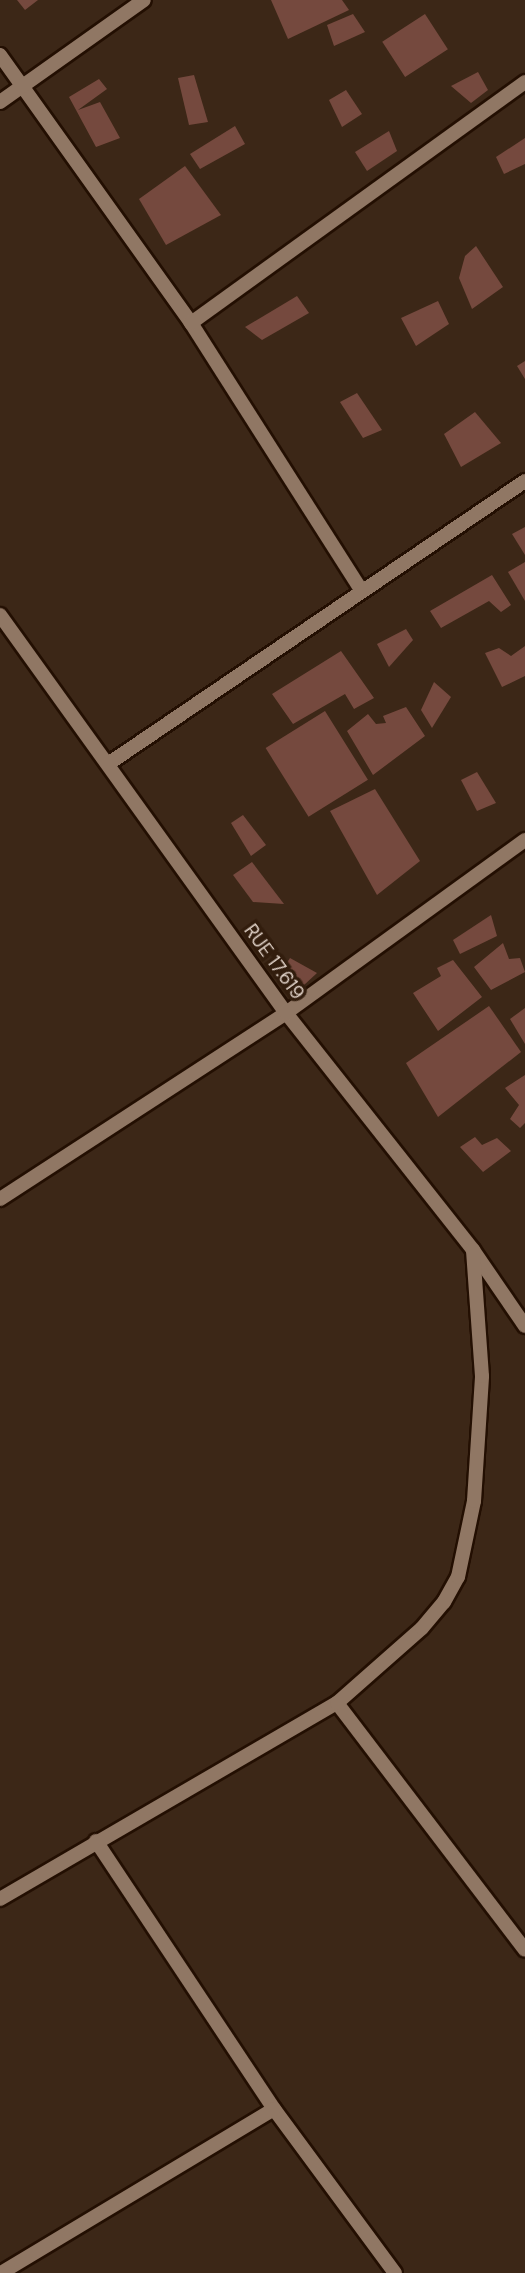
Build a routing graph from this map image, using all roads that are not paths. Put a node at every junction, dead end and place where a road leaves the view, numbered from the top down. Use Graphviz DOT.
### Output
graph roads {
  1 [pos="144,0"];
  2 [pos="0,55"];
  3 [pos="525,82"];
  4 [pos="22,86"];
  5 [pos="0,102"];
  6 [pos="191,323"];
  7 [pos="525,481"];
  8 [pos="362,591"];
  9 [pos="0,615"];
  10 [pos="108,764"];
  11 [pos="525,840"];
  12 [pos="286,1013"];
  13 [pos="0,1199"];
  14 [pos="473,1250"];
  15 [pos="525,1326"];
  16 [pos="337,1703"];
  17 [pos="96,1842"];
  18 [pos="0,1899"];
  19 [pos="525,1950"];
  20 [pos="274,2109"];
  21 [pos="2,2273"];
  22 [pos="395,2273"];
  1 -- 4 [label="street"];
  2 -- 4 [label="street"];
  3 -- 6 [label="street"];
  4 -- 5 [label="street"];
  4 -- 6 [label="street"];
  6 -- 8 [label="street"];
  7 -- 8 [label="street"];
  8 -- 10 [label="street"];
  9 -- 10 [label="street, RUE 17.619"];
  10 -- 12 [label="street, RUE 17.619"];
  11 -- 12 [label="street"];
  12 -- 13 [label="street"];
  12 -- 14 [label="street, RUE 17.619"];
  14 -- 15 [label="street, RUE 17.619"];
  14 -- 16 [label="street"];
  16 -- 17 [label="street"];
  16 -- 19 [label="street"];
  17 -- 18 [label="street"];
  17 -- 20 [label="street"];
  20 -- 21 [label="street"];
  20 -- 22 [label="street"];
}
